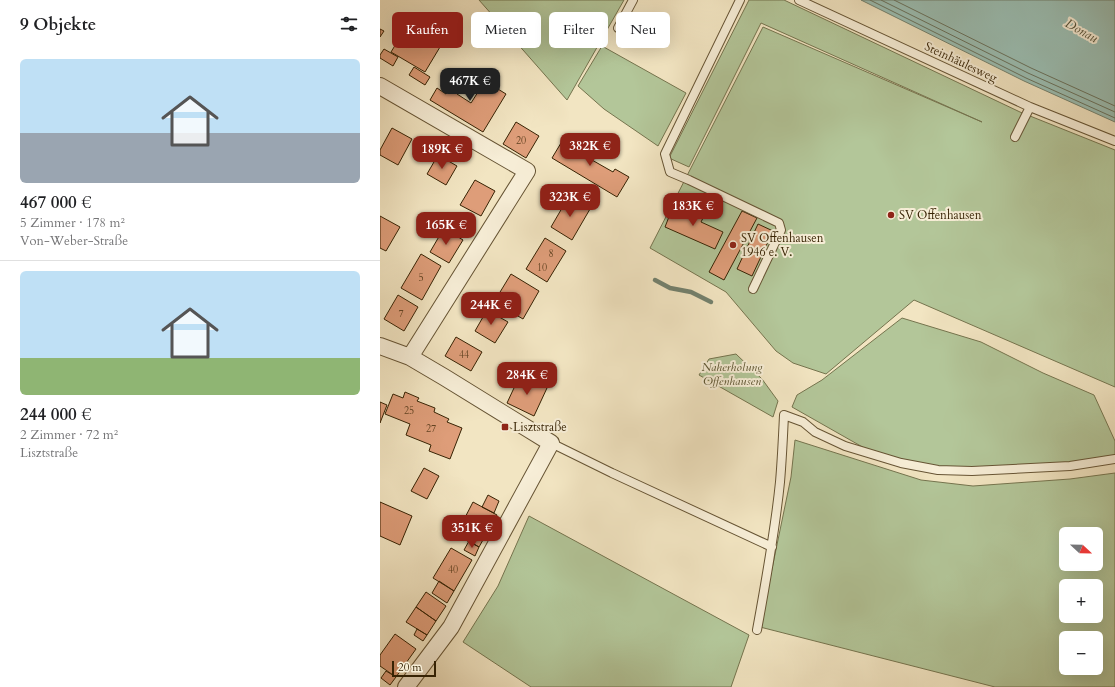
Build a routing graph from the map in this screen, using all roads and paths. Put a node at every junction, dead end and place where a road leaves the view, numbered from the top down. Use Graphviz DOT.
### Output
graph roads {
  1 [pos="633,0"];
  2 [pos="740,0"];
  3 [pos="799,0"];
  4 [pos="627,12"];
  5 [pos="380,86"];
  6 [pos="1030,107"];
  7 [pos="1015,137"];
  8 [pos="1115,141"];
  9 [pos="753,289"];
  10 [pos="380,346"];
  11 [pos="410,357"];
  12 [pos="551,442"];
  13 [pos="1115,459"];
  14 [pos="772,547"];
  15 [pos="756,630"];
  16 [pos="406,687"];
  1 -- 4 [label="lane"];
  2 -- 9 [label="lane"];
  3 -- 6 [label="lane, Steinhäulesweg"];
  5 -- 11 [label="street"];
  6 -- 7 [label="lane"];
  6 -- 8 [label="lane, Steinhäulesweg"];
  10 -- 11 [label="street"];
  11 -- 12 [label="street"];
  12 -- 14 [label="lane"];
  12 -- 16 [label="street"];
  13 -- 14 [label="lane"];
  14 -- 15 [label="lane"];
}
